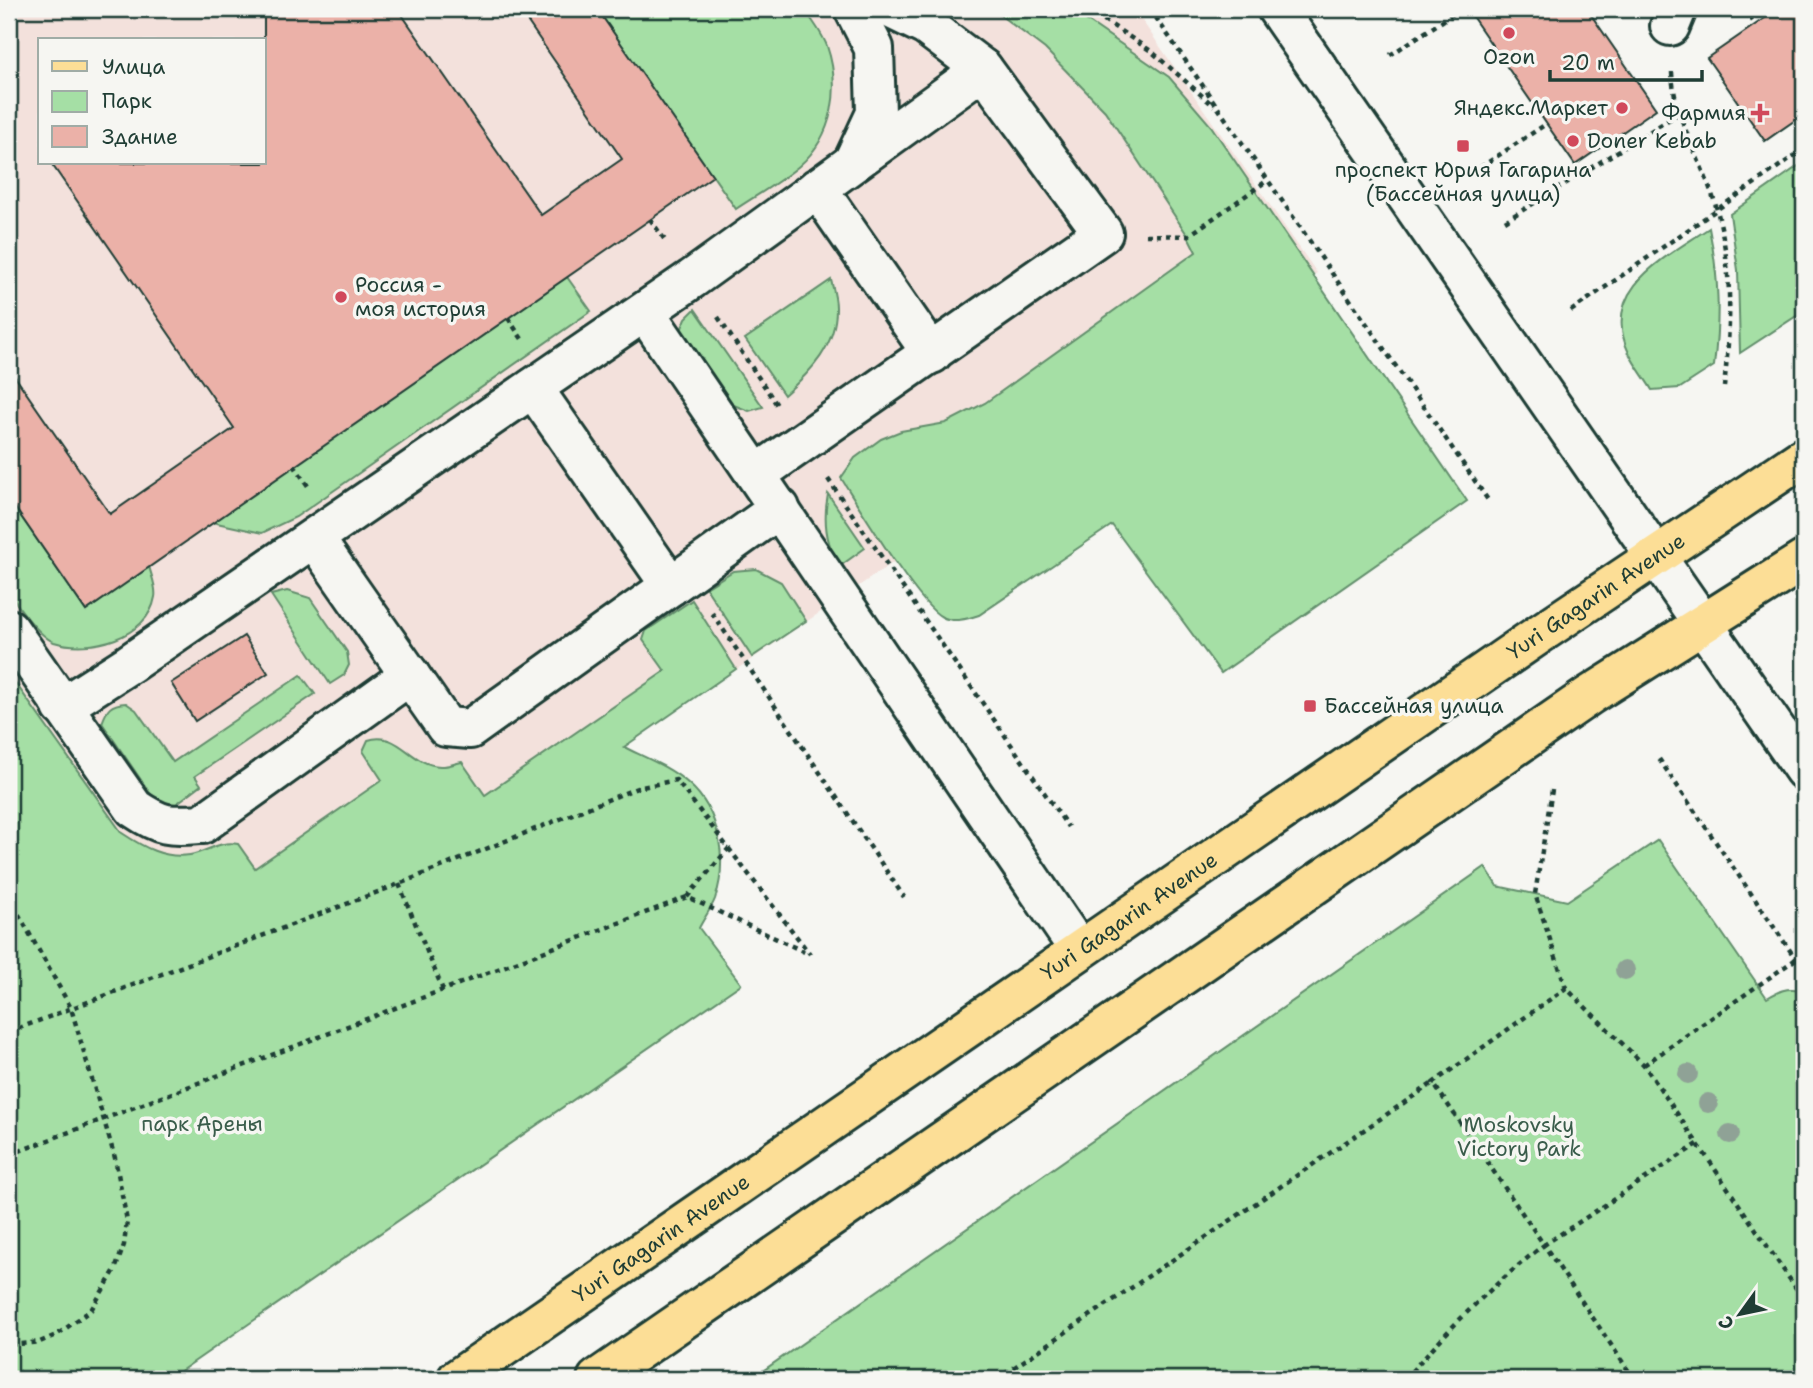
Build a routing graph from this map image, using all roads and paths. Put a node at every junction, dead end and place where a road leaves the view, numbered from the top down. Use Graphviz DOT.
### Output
graph roads {
  1 [pos="854,9"];
  2 [pos="891,9"];
  3 [pos="1087,9"];
  4 [pos="1150,9"];
  5 [pos="1277,9"];
  6 [pos="1461,9"];
  7 [pos="1744,9"];
  8 [pos="1673,18"];
  9 [pos="1755,24"];
  10 [pos="1390,55"];
  11 [pos="983,69"];
  12 [pos="1220,111"];
  13 [pos="1678,114"];
  14 [pos="1546,124"];
  15 [pos="1804,149"];
  16 [pos="853,162"];
  17 [pos="1472,173"];
  18 [pos="1268,180"];
  19 [pos="817,188"];
  20 [pos="1716,209"];
  21 [pos="650,219"];
  22 [pos="1505,221"];
  23 [pos="1103,233"];
  24 [pos="692,279"];
  25 [pos="1571,311"];
  26 [pos="645,312"];
  27 [pos="932,354"];
  28 [pos="1724,387"];
  29 [pos="533,388"];
  30 [pos="804,444"];
  31 [pos="1804,457"];
  32 [pos="757,474"];
  33 [pos="1488,500"];
  34 [pos="780,508"];
  35 [pos="314,538"];
  36 [pos="1656,556"];
  37 [pos="1804,560"];
  38 [pos="679,581"];
  39 [pos="1703,624"];
  40 [pos="9,629"];
  41 [pos="410,675"];
  42 [pos="62,706"];
  43 [pos="1659,760"];
  44 [pos="1804,770"];
  45 [pos="1552,790"];
  46 [pos="1068,827"];
  47 [pos="729,848"];
  48 [pos="399,884"];
  49 [pos="9,897"];
  50 [pos="687,897"];
  51 [pos="904,897"];
  52 [pos="1079,950"];
  53 [pos="1796,959"];
  54 [pos="1804,971"];
  55 [pos="1566,988"];
  56 [pos="443,990"];
  57 [pos="71,1008"];
  58 [pos="9,1032"];
  59 [pos="1644,1065"];
  60 [pos="1433,1083"];
  61 [pos="103,1118"];
  62 [pos="1698,1144"];
  63 [pos="9,1155"];
  64 [pos="1544,1245"];
  65 [pos="1804,1300"];
  66 [pos="9,1345"];
  67 [pos="457,1379"];
  68 [pos="597,1379"];
  69 [pos="997,1379"];
  70 [pos="1405,1379"];
  71 [pos="1634,1379"];
  1 -- 16 [label="street"];
  2 -- 11 [label="street"];
  3 -- 12 [label="path"];
  4 -- 12 [label="path"];
  5 -- 36 [label="street"];
  6 -- 10 [label="path"];
  7 -- 9 [label="path"];
  8 -- 13 [label="path"];
  11 -- 16 [label="street"];
  11 -- 23 [label="street"];
  12 -- 18 [label="path"];
  13 -- 20 [label="path"];
  13 -- 22 [label="path"];
  14 -- 17 [label="path"];
  15 -- 20 [label="path"];
  16 -- 19 [label="street"];
  18 -- 23 [label="path"];
  18 -- 33 [label="path"];
  19 -- 24 [label="street"];
  19 -- 27 [label="street"];
  20 -- 25 [label="path"];
  20 -- 28 [label="path"];
  21 -- 24 [label="path"];
  23 -- 27 [label="street"];
  24 -- 26 [label="street"];
  24 -- 30 [label="path"];
  26 -- 29 [label="street"];
  26 -- 32 [label="street"];
  27 -- 30 [label="street"];
  29 -- 35 [label="street"];
  29 -- 38 [label="street"];
  30 -- 32 [label="street"];
  30 -- 46 [label="path"];
  31 -- 36 [label="main road, Yuri Gagarin Avenue"];
  32 -- 34 [label="street"];
  34 -- 38 [label="street"];
  34 -- 52 [label="street"];
  35 -- 41 [label="street"];
  35 -- 42 [label="street"];
  36 -- 39 [label="street"];
  36 -- 52 [label="main road, Yuri Gagarin Avenue"];
  37 -- 39 [label="main road"];
  38 -- 41 [label="street"];
  38 -- 51 [label="path"];
  39 -- 44 [label="street"];
  39 -- 68 [label="main road"];
  40 -- 42 [label="street"];
  41 -- 42 [label="street"];
  43 -- 53 [label="path"];
  45 -- 55 [label="path"];
  47 -- 48 [label="path"];
  47 -- 50 [label="path"];
  47 -- 50 [label="path"];
  48 -- 56 [label="path"];
  48 -- 57 [label="path"];
  49 -- 57 [label="path"];
  50 -- 56 [label="path"];
  52 -- 67 [label="main road, Yuri Gagarin Avenue"];
  53 -- 54 [label="path"];
  53 -- 59 [label="path"];
  55 -- 59 [label="path"];
  55 -- 60 [label="path"];
  56 -- 61 [label="path"];
  57 -- 58 [label="path"];
  57 -- 61 [label="path"];
  59 -- 62 [label="path"];
  60 -- 64 [label="path"];
  60 -- 69 [label="path"];
  61 -- 63 [label="path"];
  61 -- 66 [label="path"];
  62 -- 64 [label="path"];
  62 -- 65 [label="path"];
  64 -- 70 [label="path"];
  64 -- 71 [label="path"];
}
